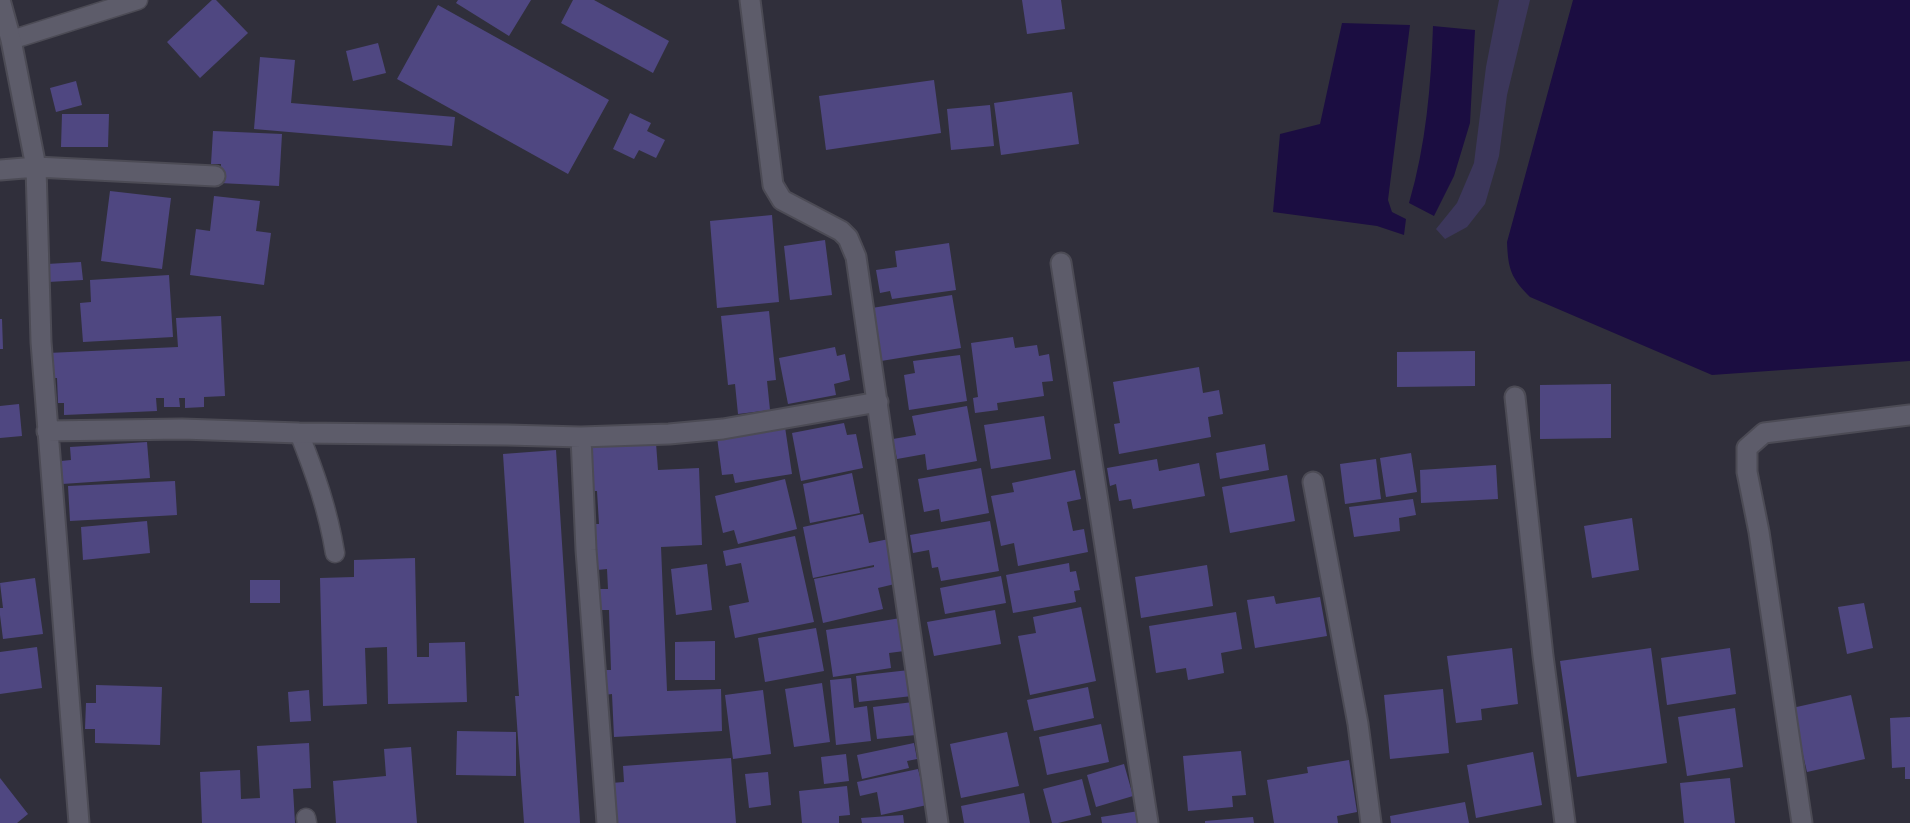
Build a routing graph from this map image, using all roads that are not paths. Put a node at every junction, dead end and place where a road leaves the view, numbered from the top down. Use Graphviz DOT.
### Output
graph roads {
  1 [pos="0,0"];
  2 [pos="138,0"];
  3 [pos="750,0"];
  4 [pos="5,41"];
  5 [pos="36,167"];
  6 [pos="0,170"];
  7 [pos="215,176"];
  8 [pos="1061,263"];
  9 [pos="1516,397"];
  10 [pos="878,402"];
  11 [pos="1910,415"];
  12 [pos="47,431"];
  13 [pos="299,433"];
  14 [pos="581,437"];
  15 [pos="1313,482"];
  16 [pos="335,553"];
  17 [pos="79,823"];
  18 [pos="607,823"];
  19 [pos="938,823"];
  20 [pos="1148,823"];
  21 [pos="1371,823"];
  22 [pos="1565,823"];
  23 [pos="1802,823"];
  1 -- 4 [label="street"];
  2 -- 4 [label="lane"];
  3 -- 10 [label="street"];
  4 -- 5 [label="street"];
  5 -- 6 [label="street"];
  5 -- 7 [label="street"];
  5 -- 12 [label="street"];
  8 -- 20 [label="street"];
  9 -- 22 [label="street"];
  10 -- 14 [label="street"];
  10 -- 19 [label="street"];
  11 -- 23 [label="street"];
  12 -- 13 [label="street"];
  12 -- 17 [label="street"];
  13 -- 14 [label="street"];
  13 -- 16 [label="lane"];
  14 -- 18 [label="street"];
  15 -- 21 [label="street"];
}
